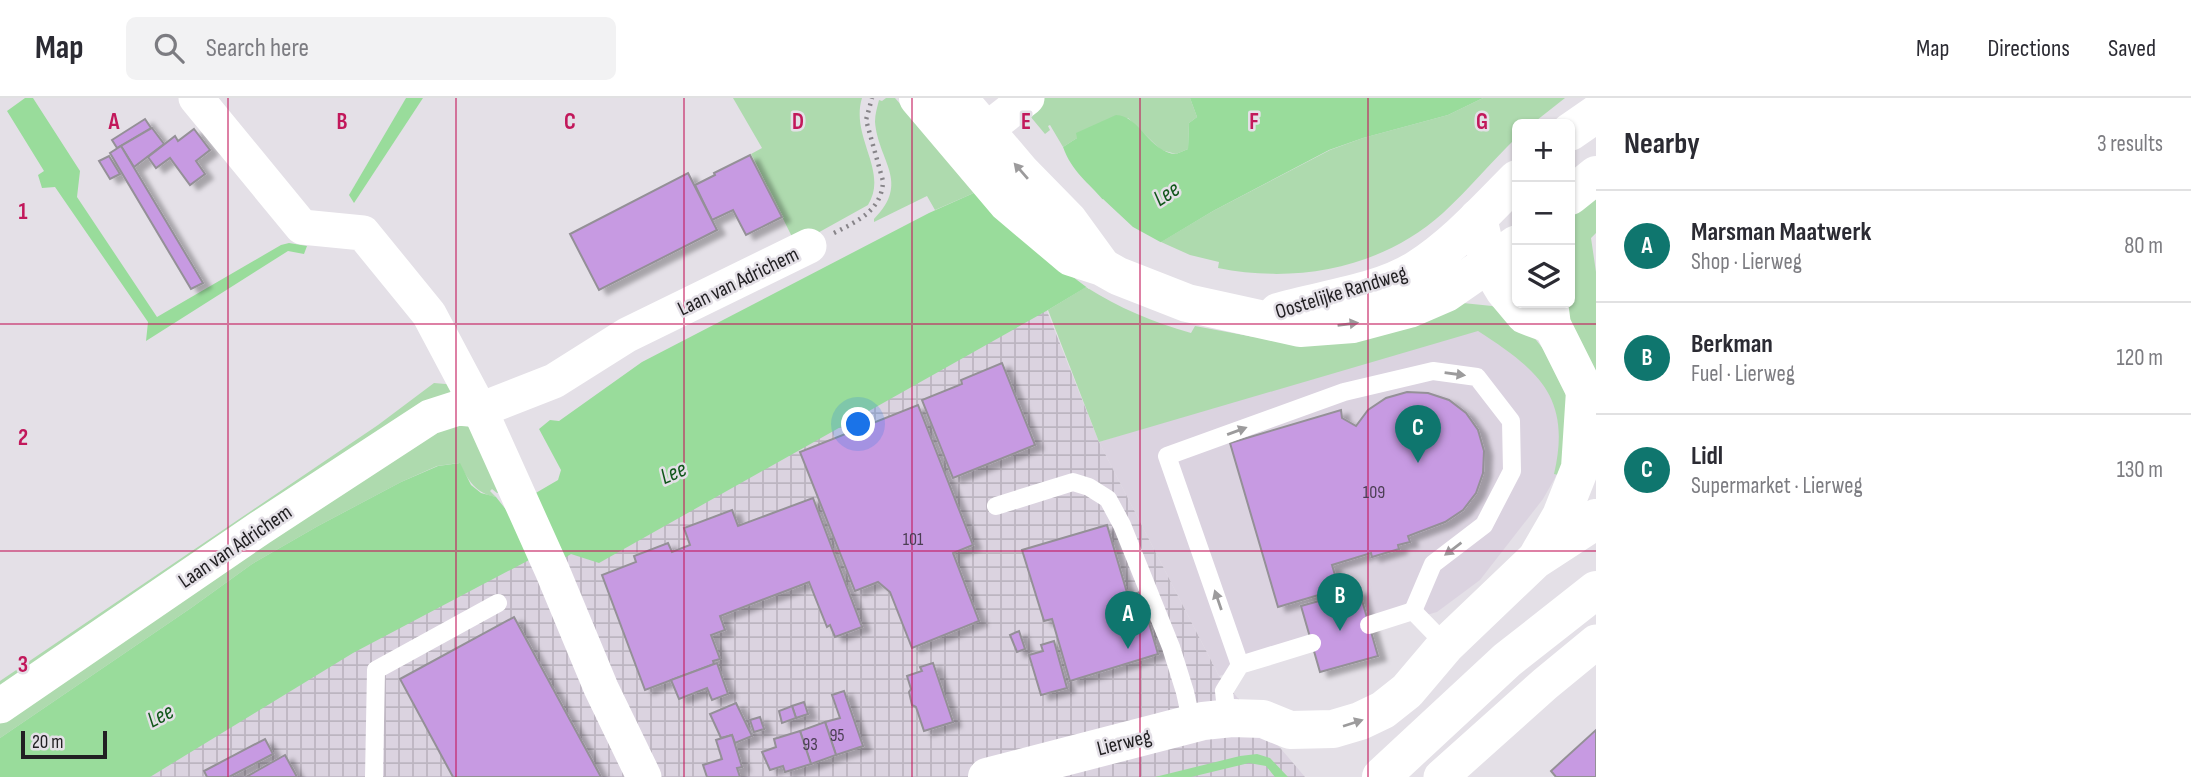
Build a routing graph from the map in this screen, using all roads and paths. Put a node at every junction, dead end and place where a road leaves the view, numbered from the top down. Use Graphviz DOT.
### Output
graph roads {
  1 [pos="196,98"];
  2 [pos="872,98"];
  3 [pos="918,98"];
  4 [pos="958,98"];
  5 [pos="1027,98"];
  6 [pos="1596,114"];
  7 [pos="1575,129"];
  8 [pos="973,140"];
  9 [pos="1596,175"];
  10 [pos="1514,182"];
  11 [pos="1575,192"];
  12 [pos="1478,218"];
  13 [pos="808,246"];
  14 [pos="1510,250"];
  15 [pos="1550,314"];
  16 [pos="1256,318"];
  17 [pos="1590,399"];
  18 [pos="480,410"];
  19 [pos="996,506"];
  20 [pos="1596,518"];
  21 [pos="1535,560"];
  22 [pos="1596,590"];
  23 [pos="498,603"];
  24 [pos="1413,611"];
  25 [pos="1369,625"];
  26 [pos="1596,642"];
  27 [pos="1312,643"];
  28 [pos="1446,645"];
  29 [pos="1240,665"];
  30 [pos="0,706"];
  31 [pos="1227,721"];
  32 [pos="374,777"];
  33 [pos="644,777"];
  34 [pos="987,777"];
  35 [pos="1381,777"];
  36 [pos="1441,777"];
  1 -- 18 [label="street"];
  2 -- 13 [label="path"];
  3 -- 8 [label="main road, Oostelijke Randweg"];
  4 -- 8 [label="main road, Oostelijke Randweg"];
  5 -- 8 [label="street"];
  6 -- 7 [label="main road"];
  8 -- 16 [label="main road, Oostelijke Randweg"];
  9 -- 11 [label="main road"];
  10 -- 12 [label="main road, Oostelijke Randweg"];
  12 -- 14 [label="main road"];
  12 -- 16 [label="main road, Oostelijke Randweg"];
  13 -- 18 [label="street, Laan van Adrichem"];
  14 -- 15 [label="main road"];
  16 -- 14 [label="main road, Oostelijke Randweg, one-way"];
  15 -- 17 [label="main road"];
  17 -- 21 [label="main road"];
  18 -- 30 [label="street, Laan van Adrichem"];
  18 -- 33 [label="street"];
  19 -- 31 [label="lane"];
  20 -- 21 [label="main road"];
  21 -- 28 [label="main road"];
  22 -- 35 [label="main road"];
  23 -- 32 [label="lane"];
  24 -- 25 [label="lane"];
  24 -- 28 [label="lane"];
  29 -- 24 [label="lane, one-way"];
  26 -- 36 [label="street"];
  27 -- 29 [label="lane"];
  28 -- 31 [label="main road"];
  29 -- 31 [label="lane"];
  31 -- 34 [label="main road, Lierweg"];
}
